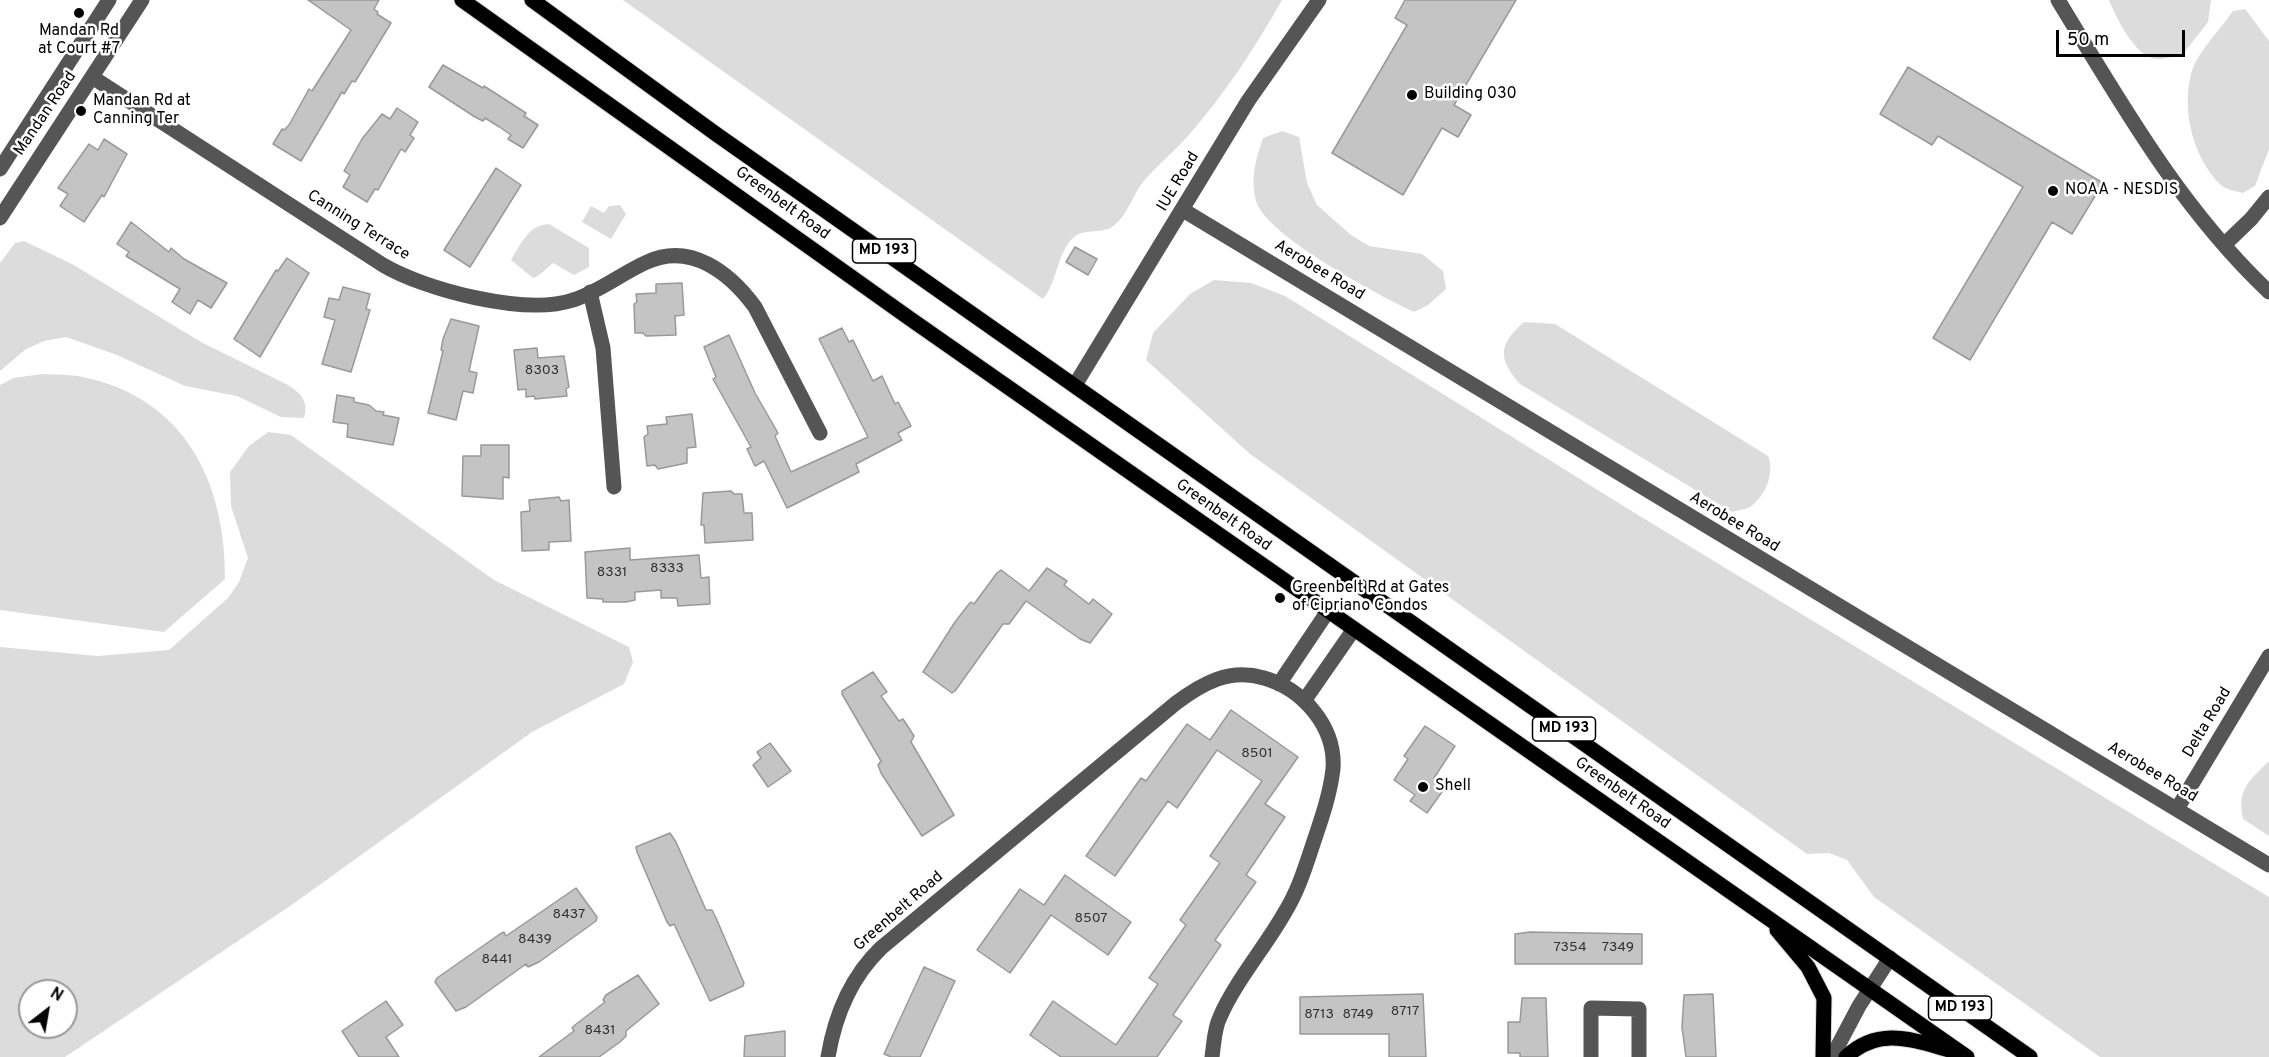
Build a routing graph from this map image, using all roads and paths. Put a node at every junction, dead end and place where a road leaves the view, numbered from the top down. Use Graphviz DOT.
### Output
graph roads {
  1 [pos="109,0"];
  2 [pos="142,0"];
  3 [pos="462,0"];
  4 [pos="532,0"];
  5 [pos="1319,0"];
  6 [pos="2058,0"];
  7 [pos="92,77"];
  8 [pos="0,169"];
  9 [pos="2269,197"];
  10 [pos="1183,210"];
  11 [pos="0,218"];
  12 [pos="2225,244"];
  13 [pos="590,292"];
  14 [pos="2269,292"];
  15 [pos="1075,385"];
  16 [pos="820,433"];
  17 [pos="614,487"];
  18 [pos="1328,611"];
  19 [pos="1354,629"];
  20 [pos="2269,656"];
  21 [pos="1279,684"];
  22 [pos="1304,700"];
  23 [pos="2177,809"];
  24 [pos="2269,865"];
  25 [pos="1763,914"];
  26 [pos="1890,958"];
  27 [pos="1870,988"];
  28 [pos="1964,1055"];
  29 [pos="828,1057"];
  30 [pos="1212,1057"];
  31 [pos="1591,1057"];
  32 [pos="1639,1057"];
  33 [pos="1823,1057"];
  34 [pos="1832,1057"];
  35 [pos="1846,1057"];
  36 [pos="2030,1057"];
  1 -- 8 [label="street, Mandan Road"];
  2 -- 7 [label="street, Mandan Road"];
  3 -- 18 [label="main road, Greenbelt Road / MD 193"];
  4 -- 15 [label="main road, Greenbelt Road / MD 193"];
  5 -- 10 [label="street, IUE Road"];
  6 -- 12 [label="street"];
  7 -- 11 [label="street, Mandan Road"];
  7 -- 13 [label="street, Canning Terrace"];
  9 -- 12 [label="street"];
  10 -- 15 [label="street, IUE Road"];
  10 -- 23 [label="street, Aerobee Road"];
  12 -- 14 [label="street"];
  13 -- 16 [label="street, Canning Terrace"];
  13 -- 17 [label="street"];
  15 -- 26 [label="main road, Greenbelt Road / MD 193"];
  18 -- 19 [label="main road, Greenbelt Road / MD 193"];
  18 -- 21 [label="street"];
  19 -- 22 [label="street"];
  19 -- 25 [label="main road, Greenbelt Road / MD 193"];
  20 -- 23 [label="street, Delta Road"];
  21 -- 22 [label="street, Greenbelt Road"];
  21 -- 29 [label="street, Greenbelt Road"];
  22 -- 30 [label="street, Greenbelt Road"];
  23 -- 24 [label="street, Aerobee Road"];
  25 -- 27 [label="main road, Greenbelt Road / MD 193"];
  25 -- 33 [label="main road"];
  26 -- 27 [label="street"];
  26 -- 36 [label="main road, Greenbelt Road / MD 193"];
  27 -- 28 [label="main road, Greenbelt Road / MD 193"];
  27 -- 34 [label="street"];
  28 -- 35 [label="main road"];
  31 -- 32 [label="street"];
}
